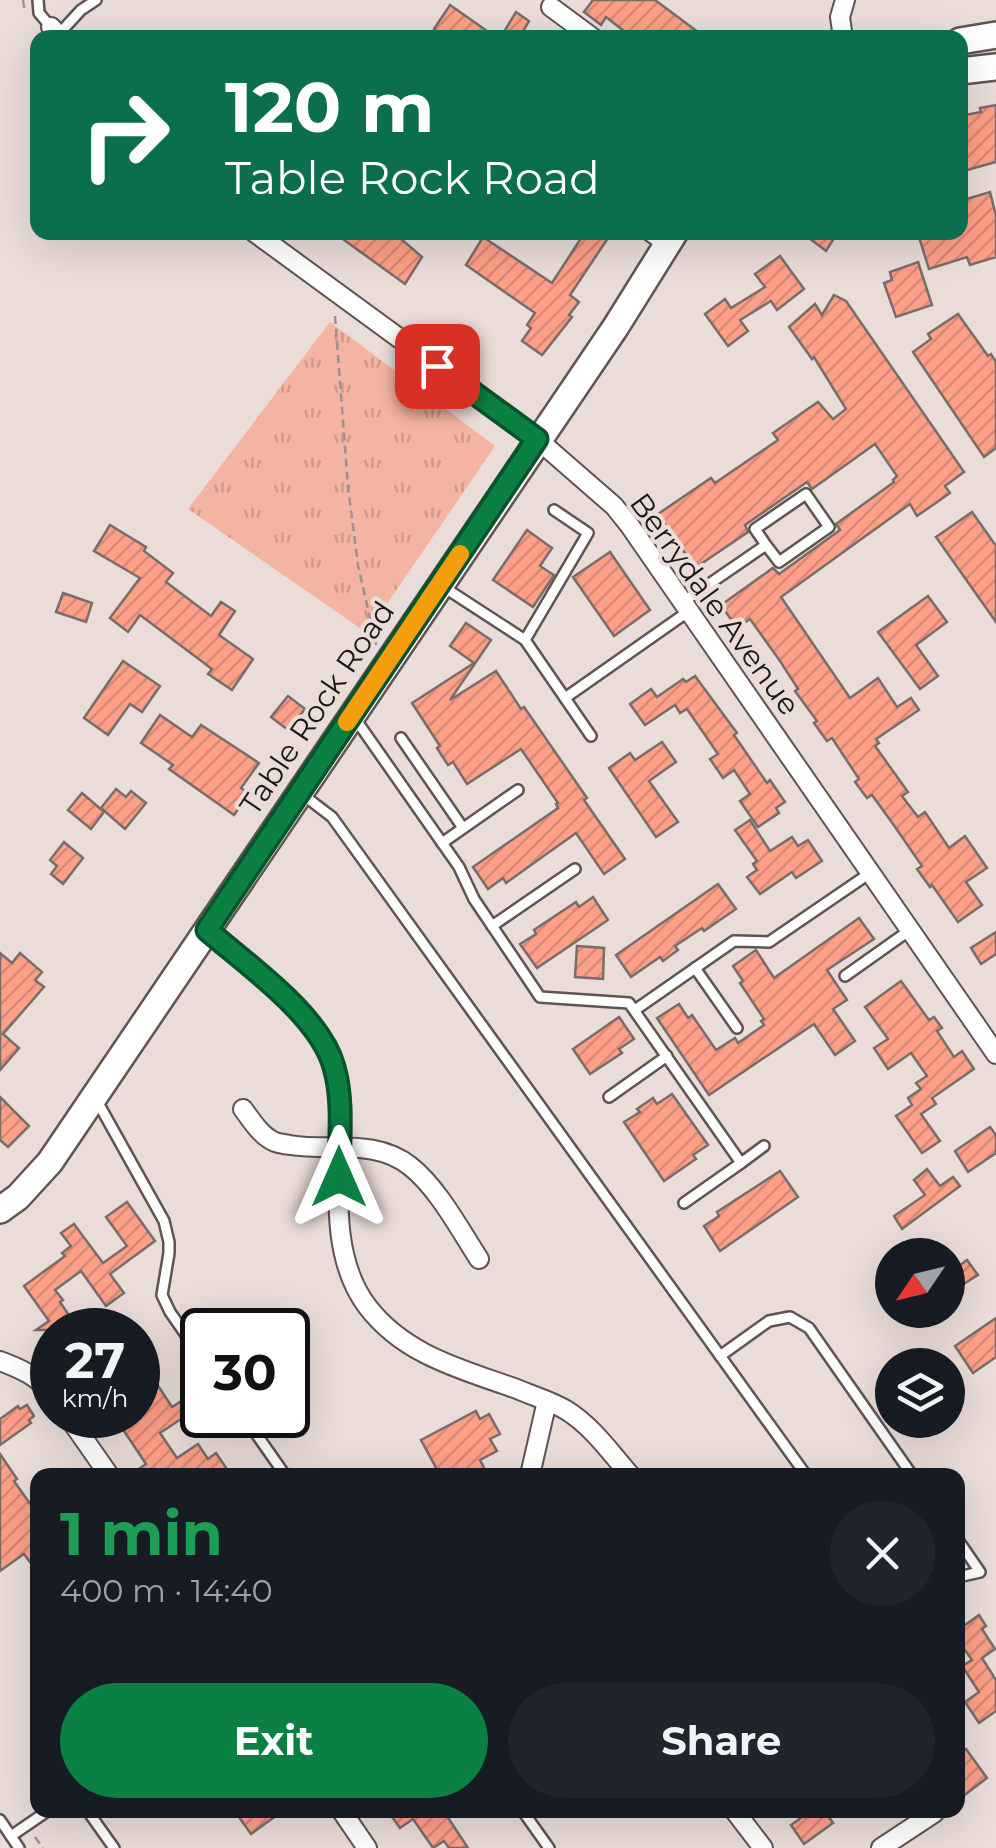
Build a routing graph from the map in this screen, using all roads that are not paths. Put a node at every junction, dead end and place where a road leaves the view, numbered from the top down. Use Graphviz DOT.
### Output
graph roads {
  1 [pos="38,0"];
  2 [pos="96,0"];
  3 [pos="845,0"];
  4 [pos="550,6"];
  5 [pos="54,30"];
  6 [pos="60,30"];
  7 [pos="582,30"];
  8 [pos="842,30"];
  9 [pos="996,35"];
  10 [pos="968,40"];
  11 [pos="996,66"];
  12 [pos="968,70"];
  13 [pos="265,240"];
  14 [pos="663,240"];
  15 [pos="537,439"];
  16 [pos="554,510"];
  17 [pos="766,544"];
  18 [pos="440,584"];
  19 [pos="686,606"];
  20 [pos="524,640"];
  21 [pos="565,698"];
  22 [pos="352,714"];
  23 [pos="591,736"];
  24 [pos="401,738"];
  25 [pos="430,781"];
  26 [pos="518,790"];
  27 [pos="300,793"];
  28 [pos="409,796"];
  29 [pos="464,828"];
  30 [pos="442,843"];
  31 [pos="576,869"];
  32 [pos="870,872"];
  33 [pos="492,926"];
  34 [pos="207,930"];
  35 [pos="910,930"];
  36 [pos="695,968"];
  37 [pos="845,976"];
  38 [pos="635,1010"];
  39 [pos="736,1028"];
  40 [pos="996,1054"];
  41 [pos="667,1056"];
  42 [pos="94,1096"];
  43 [pos="609,1097"];
  44 [pos="243,1109"];
  45 [pos="764,1146"];
  46 [pos="339,1147"];
  47 [pos="741,1163"];
  48 [pos="684,1204"];
  49 [pos="0,1210"];
  50 [pos="480,1259"];
  51 [pos="180,1326"];
  52 [pos="720,1356"];
  53 [pos="0,1362"];
  54 [pos="30,1374"];
  55 [pos="548,1401"];
  56 [pos="83,1438"];
  57 [pos="259,1438"];
  58 [pos="104,1468"];
  59 [pos="280,1468"];
  60 [pos="532,1468"];
  61 [pos="624,1468"];
  62 [pos="801,1468"];
  63 [pos="907,1468"];
  64 [pos="965,1550"];
  65 [pos="965,1576"];
  66 [pos="37,1818"];
  67 [pos="93,1818"];
  68 [pos="346,1818"];
  69 [pos="528,1818"];
  70 [pos="740,1818"];
  71 [pos="926,1818"];
  72 [pos="0,1820"];
  73 [pos="11,1836"];
  74 [pos="18,1848"];
  75 [pos="114,1848"];
  76 [pos="367,1848"];
  77 [pos="549,1848"];
  78 [pos="763,1848"];
  79 [pos="881,1848"];
  1 -- 5 [label="lane"];
  2 -- 6 [label="lane"];
  3 -- 8 [label="street"];
  4 -- 7 [label="street"];
  9 -- 10 [label="main road"];
  11 -- 12 [label="main road"];
  13 -- 15 [label="street, Berrydale Avenue"];
  14 -- 15 [label="main road, Table Rock Road"];
  15 -- 18 [label="main road, Table Rock Road"];
  15 -- 19 [label="street, Berrydale Avenue"];
  16 -- 20 [label="lane"];
  17 -- 17 [label="lane"];
  17 -- 19 [label="lane"];
  18 -- 20 [label="lane"];
  18 -- 22 [label="main road, Table Rock Road"];
  19 -- 21 [label="lane"];
  19 -- 32 [label="street, Berrydale Avenue"];
  20 -- 21 [label="lane"];
  21 -- 23 [label="lane"];
  22 -- 27 [label="main road, Table Rock Road"];
  22 -- 28 [label="lane"];
  24 -- 25 [label="lane"];
  25 -- 28 [label="lane"];
  25 -- 29 [label="lane"];
  26 -- 29 [label="lane"];
  27 -- 34 [label="main road, Table Rock Road"];
  27 -- 52 [label="lane"];
  28 -- 30 [label="lane"];
  29 -- 30 [label="lane"];
  30 -- 33 [label="lane"];
  31 -- 33 [label="lane"];
  32 -- 35 [label="street, Berrydale Avenue"];
  32 -- 36 [label="lane"];
  33 -- 38 [label="lane"];
  34 -- 42 [label="main road, Table Rock Road"];
  34 -- 46 [label="street"];
  35 -- 37 [label="lane"];
  35 -- 40 [label="street, Berrydale Avenue"];
  36 -- 38 [label="lane"];
  36 -- 39 [label="lane"];
  38 -- 41 [label="lane"];
  41 -- 43 [label="lane"];
  41 -- 47 [label="lane"];
  42 -- 49 [label="main road, Table Rock Road"];
  42 -- 51 [label="lane"];
  44 -- 46 [label="street"];
  45 -- 47 [label="lane"];
  46 -- 50 [label="street"];
  46 -- 55 [label="street"];
  47 -- 48 [label="lane"];
  52 -- 62 [label="lane"];
  52 -- 63 [label="lane"];
  53 -- 54 [label="street"];
  55 -- 60 [label="street"];
  55 -- 61 [label="street"];
  56 -- 58 [label="street"];
  57 -- 59 [label="lane"];
  64 -- 65 [label="lane"];
  66 -- 73 [label="lane"];
  67 -- 75 [label="lane"];
  68 -- 76 [label="street"];
  69 -- 77 [label="lane"];
  70 -- 78 [label="street"];
  71 -- 79 [label="street"];
  72 -- 73 [label="lane"];
  73 -- 74 [label="lane"];
}
